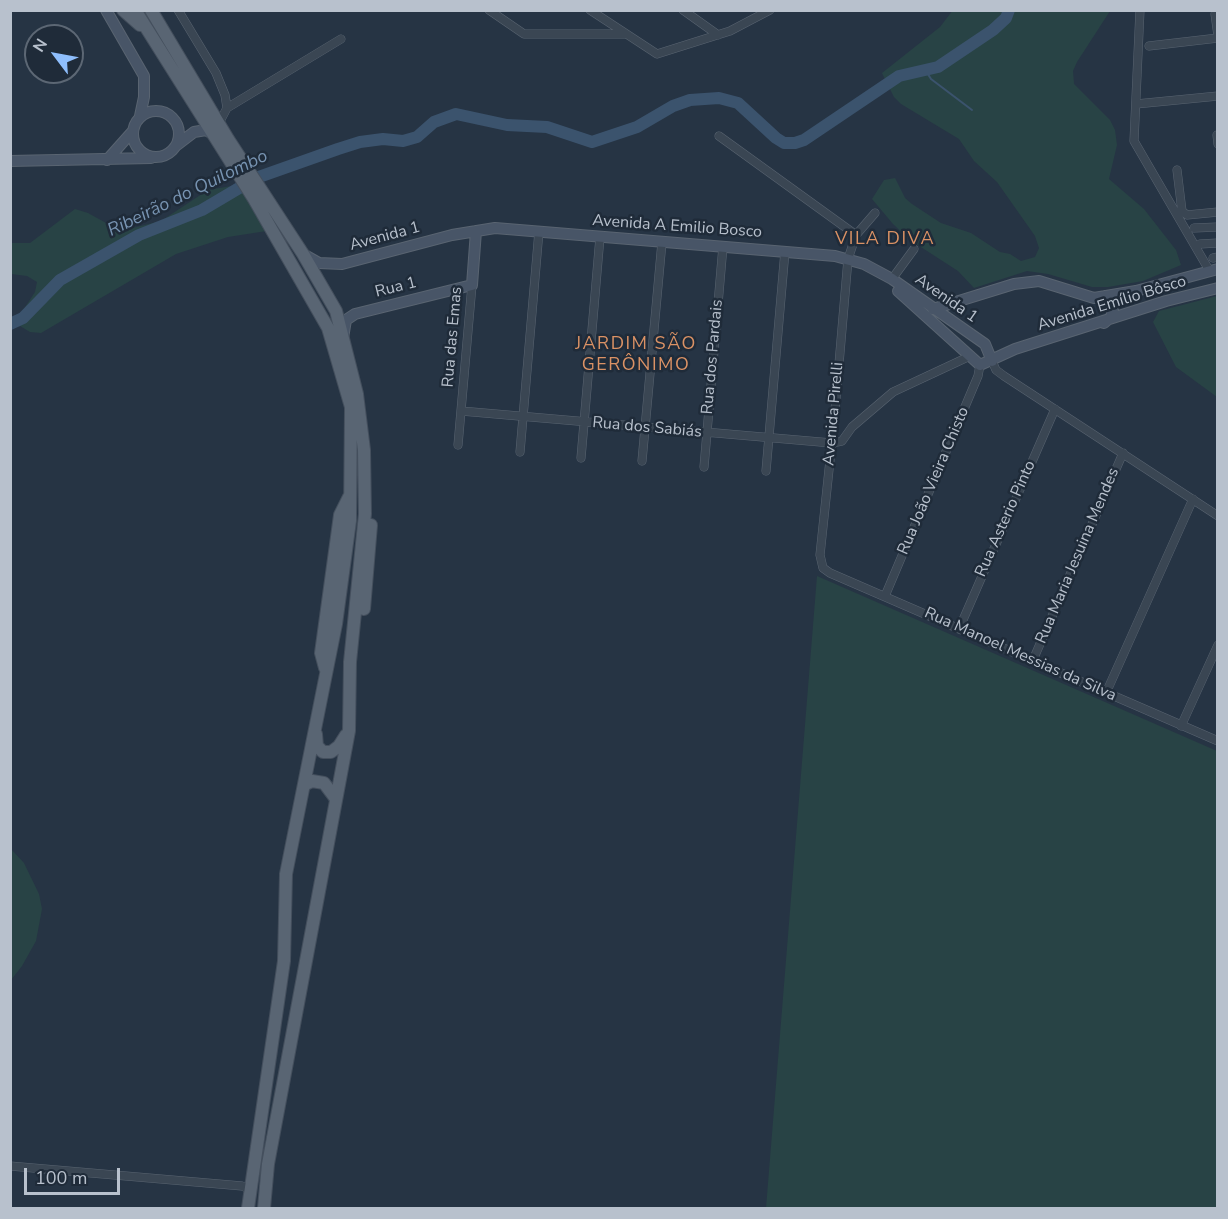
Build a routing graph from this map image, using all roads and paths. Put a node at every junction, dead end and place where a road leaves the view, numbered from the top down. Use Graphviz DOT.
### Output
graph roads {
  1 [pos="106,10"];
  2 [pos="123,10"];
  3 [pos="135,10"];
  4 [pos="151,10"];
  5 [pos="157,10"];
  6 [pos="178,10"];
  7 [pos="489,10"];
  8 [pos="590,10"];
  9 [pos="683,10"];
  10 [pos="770,10"];
  11 [pos="1140,10"];
  12 [pos="1215,14"];
  13 [pos="160,25"];
  14 [pos="149,34"];
  15 [pos="624,34"];
  16 [pos="718,35"];
  17 [pos="1218,37"];
  18 [pos="341,39"];
  19 [pos="1149,46"];
  20 [pos="1218,96"];
  21 [pos="1136,104"];
  22 [pos="227,108"];
  23 [pos="140,116"];
  24 [pos="219,123"];
  25 [pos="132,132"];
  26 [pos="214,135"];
  27 [pos="1217,135"];
  28 [pos="719,136"];
  29 [pos="1218,144"];
  30 [pos="175,147"];
  31 [pos="154,158"];
  32 [pos="107,160"];
  33 [pos="10,161"];
  34 [pos="1177,170"];
  35 [pos="244,173"];
  36 [pos="259,196"];
  37 [pos="1218,212"];
  38 [pos="875,213"];
  39 [pos="1218,227"];
  40 [pos="1194,228"];
  41 [pos="476,231"];
  42 [pos="539,231"];
  43 [pos="856,235"];
  44 [pos="600,237"];
  45 [pos="662,242"];
  46 [pos="1218,243"];
  47 [pos="1200,244"];
  48 [pos="723,246"];
  49 [pos="914,249"];
  50 [pos="785,251"];
  51 [pos="303,254"];
  52 [pos="848,259"];
  53 [pos="874,269"];
  54 [pos="1213,270"];
  55 [pos="892,279"];
  56 [pos="472,285"];
  57 [pos="1218,288"];
  58 [pos="1105,296"];
  59 [pos="933,309"];
  60 [pos="1103,323"];
  61 [pos="343,338"];
  62 [pos="985,344"];
  63 [pos="968,357"];
  64 [pos="992,361"];
  65 [pos="980,365"];
  66 [pos="1054,409"];
  67 [pos="461,411"];
  68 [pos="523,417"];
  69 [pos="584,422"];
  70 [pos="834,422"];
  71 [pos="645,427"];
  72 [pos="852,427"];
  73 [pos="707,433"];
  74 [pos="770,438"];
  75 [pos="832,443"];
  76 [pos="458,445"];
  77 [pos="520,452"];
  78 [pos="1123,453"];
  79 [pos="581,458"];
  80 [pos="642,461"];
  81 [pos="704,467"];
  82 [pos="766,471"];
  83 [pos="1193,500"];
  84 [pos="1218,516"];
  85 [pos="823,568"];
  86 [pos="885,597"];
  87 [pos="959,629"];
  88 [pos="1218,645"];
  89 [pos="1034,660"];
  90 [pos="1106,693"];
  91 [pos="1181,726"];
  92 [pos="314,730"];
  93 [pos="349,731"];
  94 [pos="1218,741"];
  95 [pos="304,785"];
  96 [pos="336,799"];
  97 [pos="10,1166"];
  98 [pos="251,1190"];
  99 [pos="248,1209"];
  100 [pos="264,1209"];
  1 -- 23 [label="main road"];
  2 -- 14 [label="main road"];
  3 -- 14 [label="main road"];
  4 -- 13 [label="main road"];
  5 -- 13 [label="main road"];
  6 -- 22 [label="street"];
  7 -- 15 [label="street"];
  8 -- 15 [label="street"];
  9 -- 16 [label="street"];
  10 -- 16 [label="street"];
  11 -- 21 [label="street"];
  12 -- 17 [label="street"];
  13 -- 24 [label="main road"];
  14 -- 26 [label="main road"];
  15 -- 16 [label="street"];
  17 -- 19 [label="street"];
  18 -- 22 [label="street"];
  20 -- 21 [label="street"];
  21 -- 54 [label="street"];
  22 -- 24 [label="street"];
  23 -- 25 [label="main road"];
  23 -- 30 [label="main road"];
  24 -- 35 [label="main road"];
  25 -- 31 [label="main road"];
  25 -- 32 [label="main road"];
  26 -- 30 [label="main road"];
  26 -- 35 [label="main road"];
  27 -- 29 [label="street"];
  28 -- 43 [label="street"];
  30 -- 31 [label="main road"];
  31 -- 32 [label="main road"];
  32 -- 33 [label="main road"];
  34 -- 37 [label="street"];
  35 -- 36 [label="main road"];
  36 -- 51 [label="main road"];
  36 -- 92 [label="main road"];
  38 -- 43 [label="street"];
  39 -- 40 [label="street"];
  41 -- 42 [label="main road, Avenida A Emilio Bosco"];
  41 -- 51 [label="main road, Avenida 1"];
  41 -- 56 [label="main road, Rua das Emas"];
  42 -- 44 [label="main road, Avenida A Emilio Bosco"];
  42 -- 68 [label="street"];
  43 -- 52 [label="street, Avenida Pirelli"];
  44 -- 45 [label="main road, Avenida A Emilio Bosco"];
  44 -- 69 [label="street"];
  45 -- 48 [label="main road, Avenida A Emilio Bosco"];
  45 -- 71 [label="street"];
  46 -- 47 [label="street"];
  48 -- 50 [label="main road, Avenida A Emilio Bosco"];
  48 -- 73 [label="street, Rua dos Pardais"];
  49 -- 55 [label="street"];
  50 -- 52 [label="main road, Avenida A Emilio Bosco"];
  50 -- 74 [label="street"];
  51 -- 61 [label="main road"];
  52 -- 53 [label="main road, Avenida A Emilio Bosco"];
  52 -- 70 [label="street, Avenida Pirelli"];
  53 -- 55 [label="main road, Avenida 1"];
  53 -- 63 [label="main road"];
  54 -- 58 [label="main road, Avenida Emílio Bôsco"];
  55 -- 59 [label="main road, Avenida 1"];
  56 -- 61 [label="main road, Rua 1"];
  56 -- 67 [label="street, Rua das Emas"];
  57 -- 60 [label="main road, Avenida Emílio Bôsco"];
  58 -- 59 [label="main road, Avenida Emílio Bôsco"];
  58 -- 60 [label="main road"];
  59 -- 62 [label="main road, Avenida 1"];
  60 -- 64 [label="main road, Avenida Emílio Bôsco"];
  61 -- 93 [label="main road"];
  62 -- 63 [label="main road"];
  62 -- 64 [label="main road, Avenida 1"];
  63 -- 65 [label="main road"];
  63 -- 72 [label="street"];
  64 -- 65 [label="main road, Avenida Emílio Bôsco"];
  64 -- 66 [label="street"];
  65 -- 86 [label="street, Rua João Vieira Chisto"];
  66 -- 78 [label="street"];
  66 -- 87 [label="street, Rua Asterio Pinto"];
  67 -- 68 [label="street, Rua dos Sabiás"];
  67 -- 76 [label="street, Rua das Emas"];
  68 -- 69 [label="street, Rua dos Sabiás"];
  68 -- 77 [label="street"];
  69 -- 71 [label="street, Rua dos Sabiás"];
  69 -- 79 [label="street"];
  70 -- 72 [label="street"];
  70 -- 75 [label="street, Avenida Pirelli"];
  71 -- 73 [label="street, Rua dos Sabiás"];
  71 -- 80 [label="street"];
  72 -- 75 [label="street"];
  73 -- 74 [label="street, Rua dos Sabiás"];
  73 -- 81 [label="street, Rua dos Pardais"];
  74 -- 75 [label="street, Rua dos Sabiás"];
  74 -- 82 [label="street"];
  75 -- 85 [label="street, Avenida Pirelli"];
  78 -- 83 [label="street"];
  78 -- 89 [label="street, Rua Maria Jesuina Mendes"];
  83 -- 84 [label="street"];
  83 -- 90 [label="street"];
  85 -- 86 [label="street, Rua Manoel Messias da Silva"];
  86 -- 87 [label="street, Rua Manoel Messias da Silva"];
  87 -- 89 [label="street, Rua Manoel Messias da Silva"];
  88 -- 91 [label="street"];
  89 -- 90 [label="street, Rua Manoel Messias da Silva"];
  90 -- 91 [label="street, Rua Manoel Messias da Silva"];
  91 -- 94 [label="street, Rua Manoel Messias da Silva"];
  92 -- 93 [label="main road"];
  92 -- 95 [label="main road"];
  93 -- 96 [label="main road"];
  95 -- 96 [label="main road"];
  95 -- 98 [label="main road"];
  96 -- 100 [label="main road"];
  97 -- 98 [label="street"];
  98 -- 99 [label="main road"];
}
